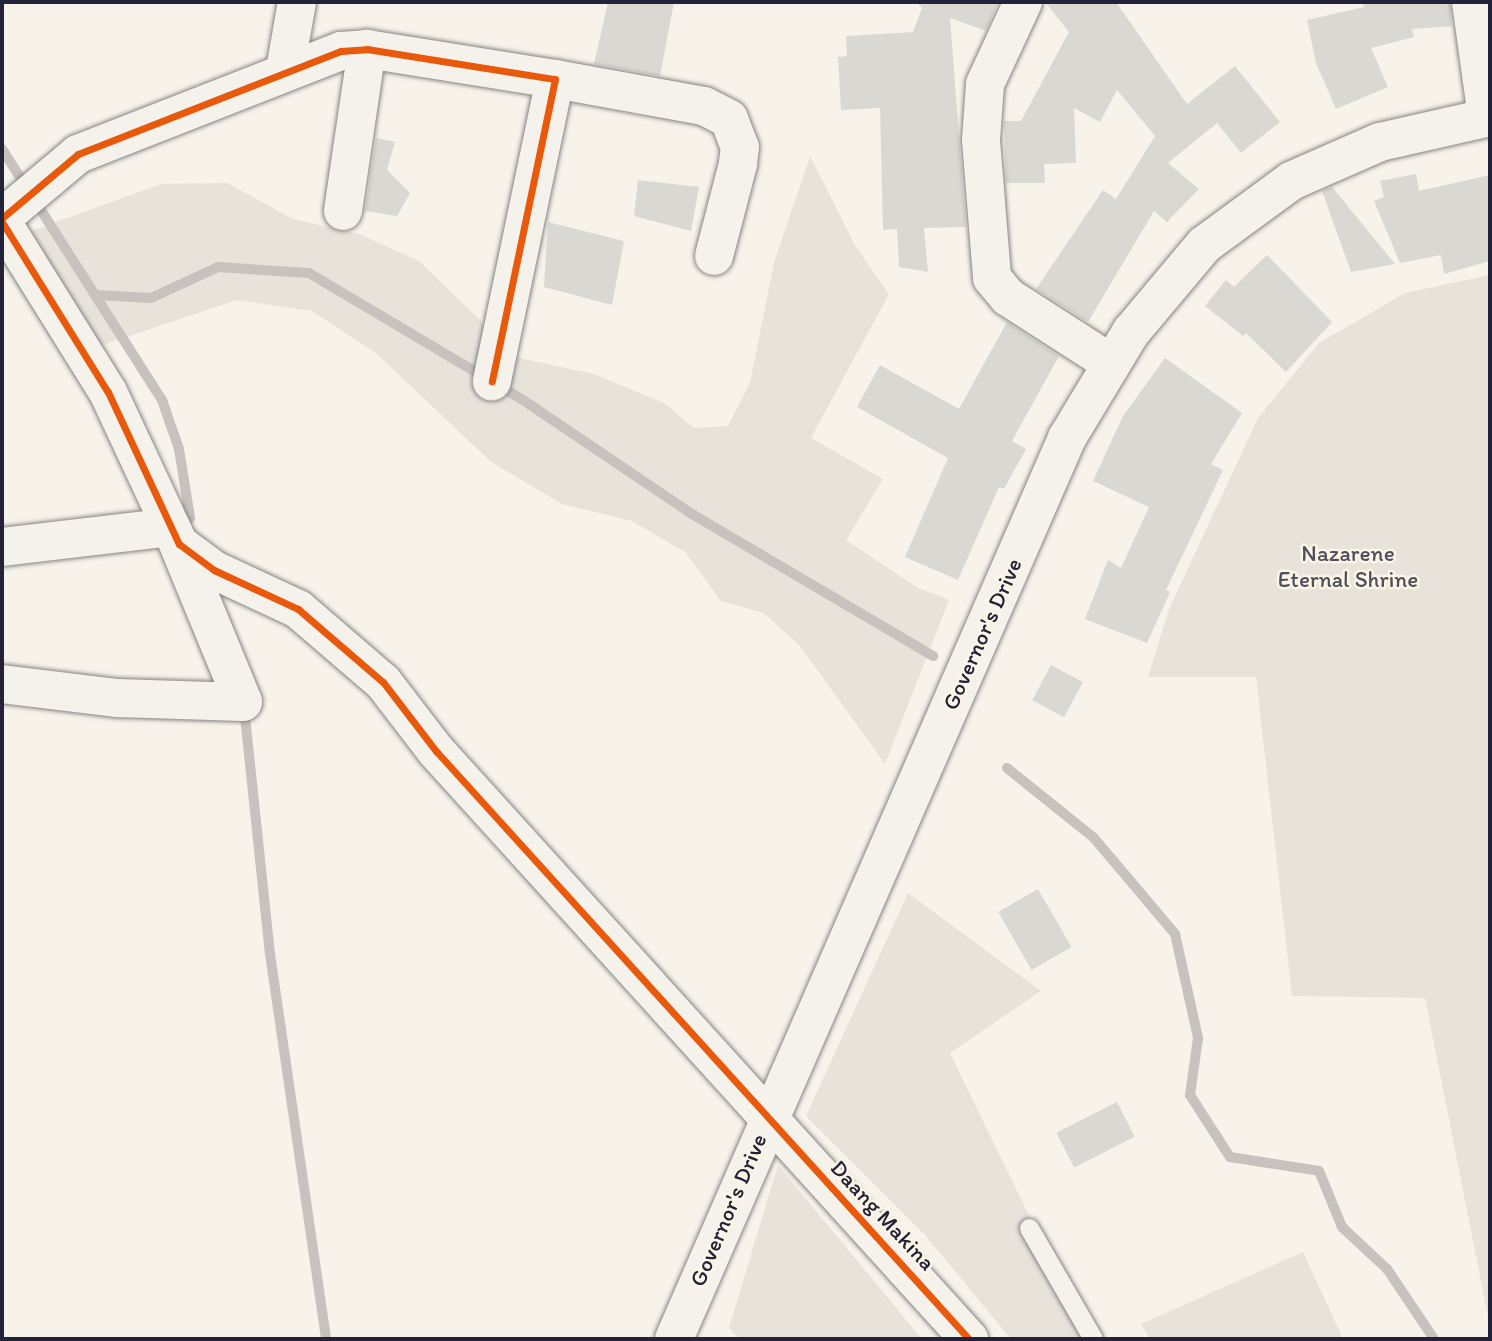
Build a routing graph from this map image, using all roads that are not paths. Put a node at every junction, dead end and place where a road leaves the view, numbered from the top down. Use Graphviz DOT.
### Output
graph roads {
  1 [pos="297,2"];
  2 [pos="1023,2"];
  3 [pos="1471,2"];
  4 [pos="367,49"];
  5 [pos="285,70"];
  6 [pos="555,79"];
  7 [pos="1489,117"];
  8 [pos="343,211"];
  9 [pos="5,217"];
  10 [pos="714,256"];
  11 [pos="1111,363"];
  12 [pos="492,381"];
  13 [pos="171,527"];
  14 [pos="2,547"];
  15 [pos="2,684"];
  16 [pos="767,1118"];
  17 [pos="1029,1228"];
  18 [pos="674,1339"];
  19 [pos="969,1339"];
  20 [pos="1093,1339"];
  1 -- 5 [label="street"];
  2 -- 11 [label="street"];
  3 -- 7 [label="street"];
  4 -- 5 [label="street"];
  4 -- 6 [label="street"];
  4 -- 8 [label="street"];
  5 -- 9 [label="street"];
  6 -- 10 [label="street"];
  6 -- 12 [label="street"];
  7 -- 11 [label="street, Governor's Drive"];
  9 -- 13 [label="street"];
  11 -- 16 [label="street, Governor's Drive"];
  13 -- 14 [label="street"];
  13 -- 15 [label="street"];
  13 -- 16 [label="street, Daang Makina"];
  16 -- 18 [label="street, Governor's Drive"];
  16 -- 19 [label="street, Daang Makina"];
  17 -- 20 [label="lane"];
}
